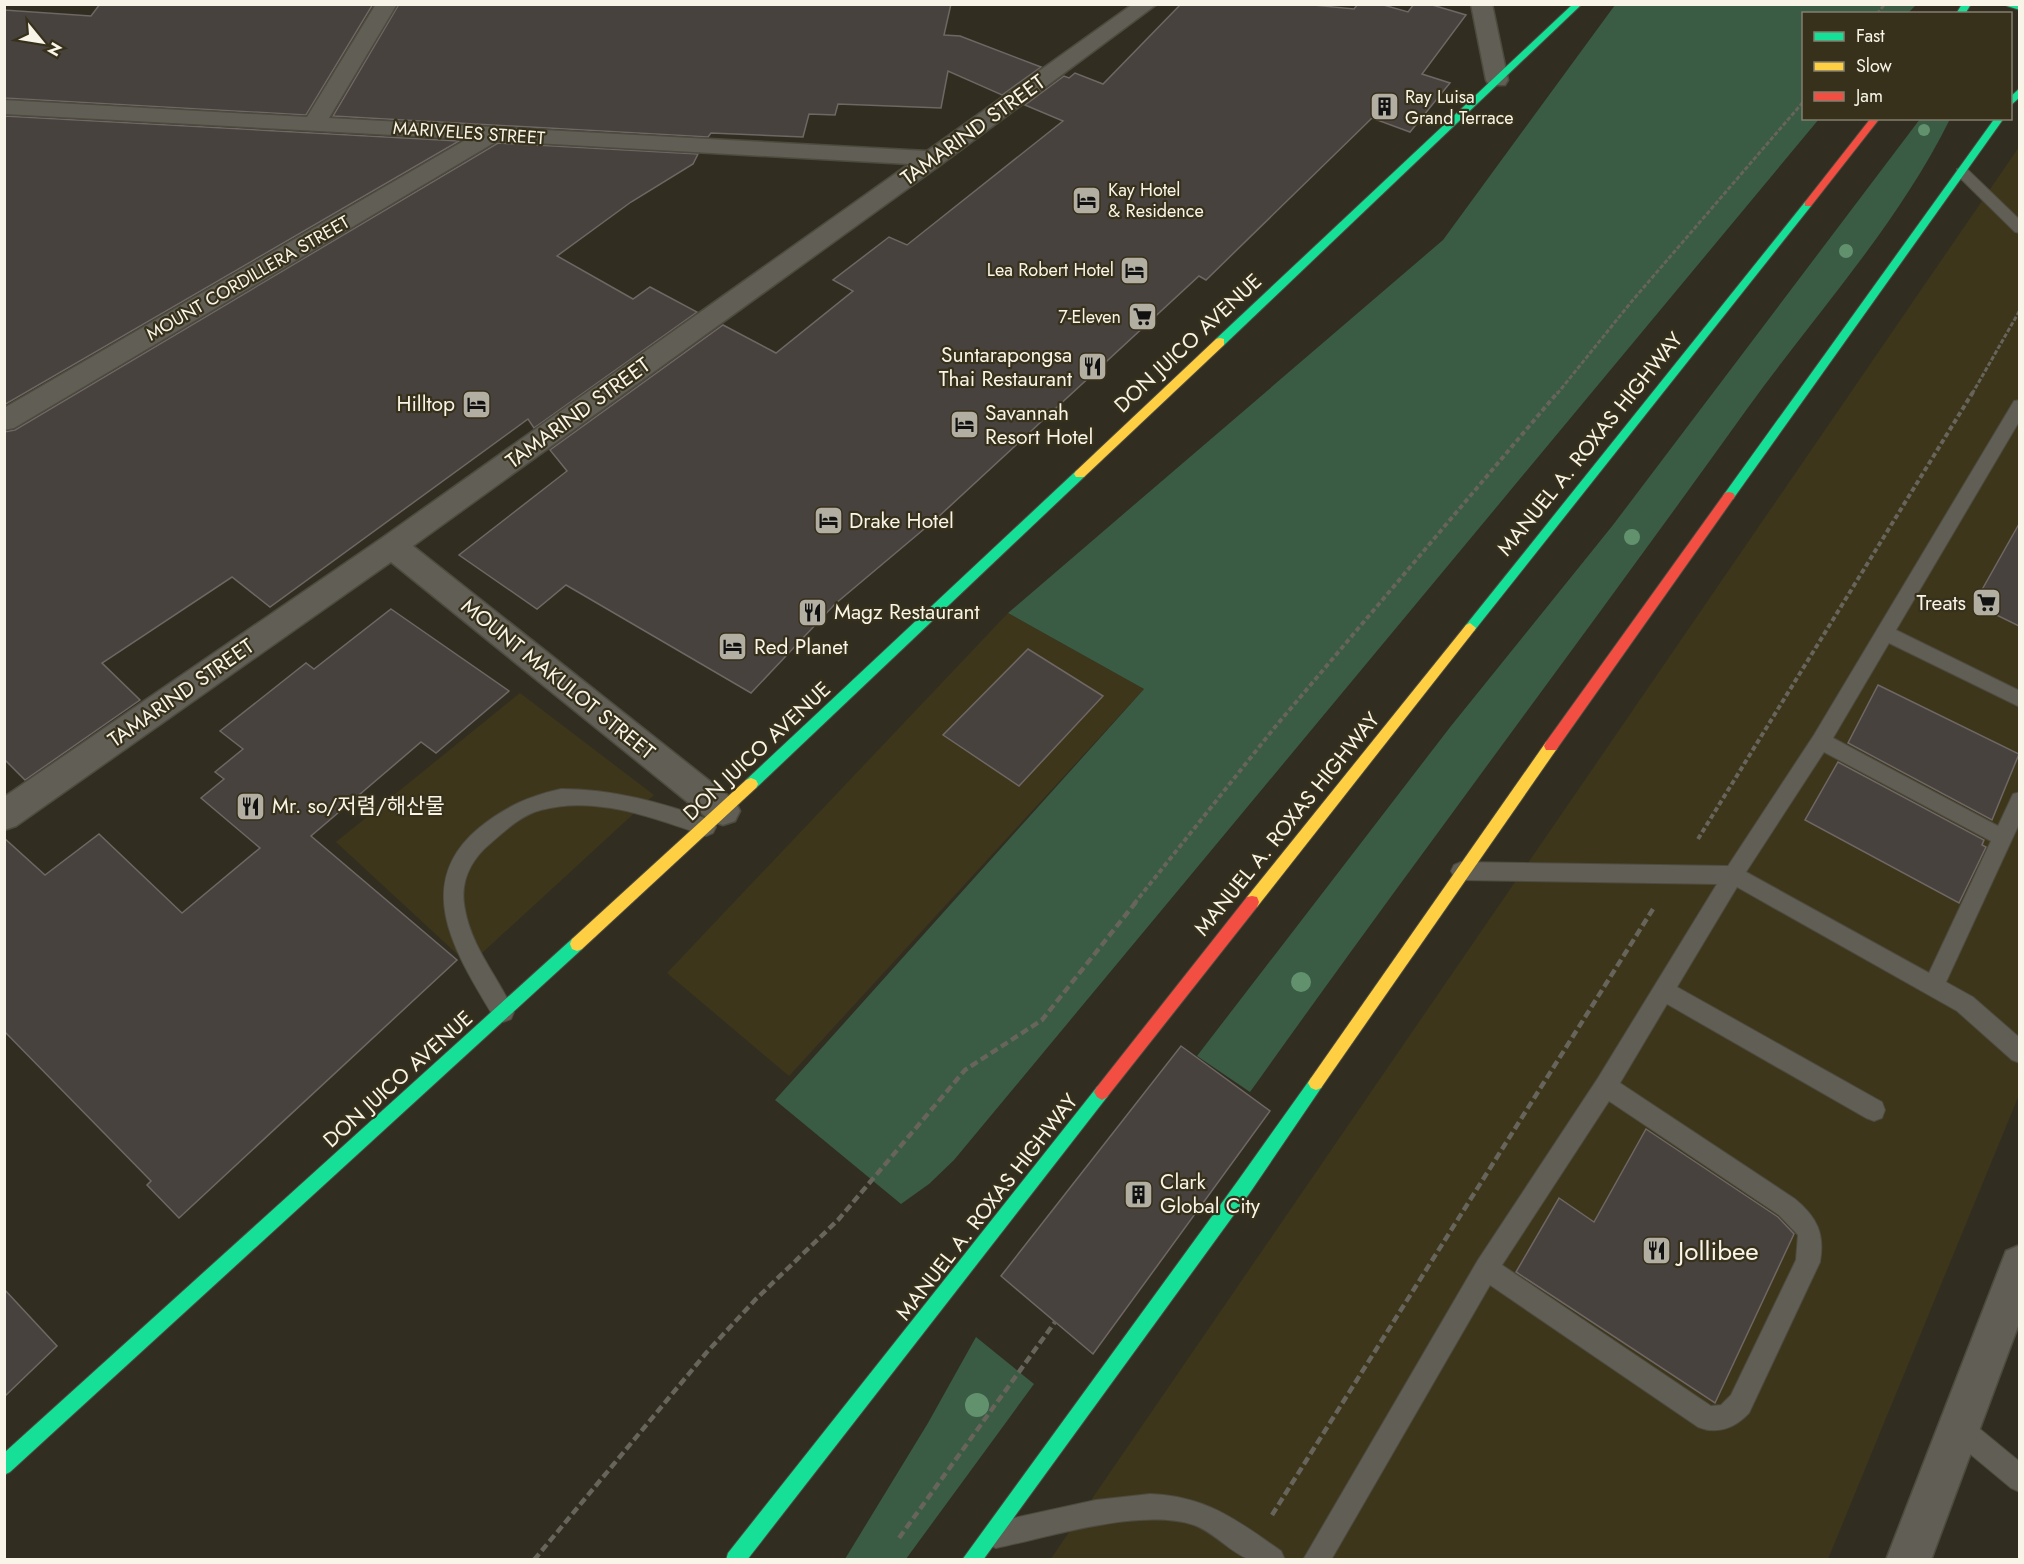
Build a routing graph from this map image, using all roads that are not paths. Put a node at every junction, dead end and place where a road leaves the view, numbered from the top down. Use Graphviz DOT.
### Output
graph roads {
  1 [pos="387,4"];
  2 [pos="1147,4"];
  3 [pos="1481,4"];
  4 [pos="1578,4"];
  5 [pos="2010,4"];
  6 [pos="2019,8"];
  7 [pos="1497,80"];
  8 [pos="4,107"];
  9 [pos="1874,120"];
  10 [pos="1999,120"];
  11 [pos="315,122"];
  12 [pos="491,135"];
  13 [pos="934,158"];
  14 [pos="1962,172"];
  15 [pos="2019,230"];
  16 [pos="2019,405"];
  17 [pos="4,421"];
  18 [pos="392,546"];
  19 [pos="1886,633"];
  20 [pos="2019,700"];
  21 [pos="1821,741"];
  22 [pos="2019,800"];
  23 [pos="4,816"];
  24 [pos="715,820"];
  25 [pos="2002,838"];
  26 [pos="1461,871"];
  27 [pos="1733,875"];
  28 [pos="1934,985"];
  29 [pos="1665,992"];
  30 [pos="503,1012"];
  31 [pos="2019,1053"];
  32 [pos="1606,1086"];
  33 [pos="1874,1110"];
  34 [pos="2019,1265"];
  35 [pos="1486,1268"];
  36 [pos="1960,1429"];
  37 [pos="4,1466"];
  38 [pos="2019,1479"];
  39 [pos="988,1537"];
  40 [pos="1262,1553"];
  41 [pos="735,1560"];
  42 [pos="971,1560"];
  43 [pos="1316,1560"];
  44 [pos="1908,1560"];
  1 -- 11 [label="street"];
  2 -- 13 [label="street, TAMARIND STREET"];
  3 -- 7 [label="street"];
  4 -- 7 [label="main road, DON JUICO AVENUE"];
  5 -- 6 [label="main road"];
  7 -- 24 [label="main road, DON JUICO AVENUE"];
  8 -- 11 [label="street, MARIVELES STREET"];
  9 -- 41 [label="main road, MANUEL A. ROXAS HIGHWAY"];
  10 -- 14 [label="main road"];
  11 -- 12 [label="street, MARIVELES STREET"];
  12 -- 13 [label="street, MARIVELES STREET"];
  12 -- 17 [label="street, MOUNT CORDILLERA STREET"];
  13 -- 18 [label="street, TAMARIND STREET"];
  14 -- 15 [label="lane"];
  14 -- 26 [label="main road"];
  16 -- 19 [label="lane"];
  18 -- 23 [label="street, TAMARIND STREET"];
  18 -- 24 [label="street, MOUNT MAKULOT STREET"];
  19 -- 20 [label="lane"];
  19 -- 21 [label="lane"];
  21 -- 25 [label="lane"];
  21 -- 27 [label="lane"];
  22 -- 25 [label="lane"];
  24 -- 30 [label="main road, DON JUICO AVENUE"];
  24 -- 30 [label="lane"];
  25 -- 28 [label="lane"];
  26 -- 27 [label="lane"];
  26 -- 39 [label="main road"];
  27 -- 28 [label="lane"];
  27 -- 29 [label="lane"];
  28 -- 31 [label="lane"];
  29 -- 32 [label="lane"];
  29 -- 33 [label="lane"];
  30 -- 37 [label="main road, DON JUICO AVENUE"];
  32 -- 35 [label="lane"];
  32 -- 35 [label="lane"];
  34 -- 36 [label="street"];
  35 -- 43 [label="lane"];
  36 -- 38 [label="lane"];
  36 -- 44 [label="street"];
  39 -- 40 [label="lane"];
  39 -- 42 [label="main road"];
}
